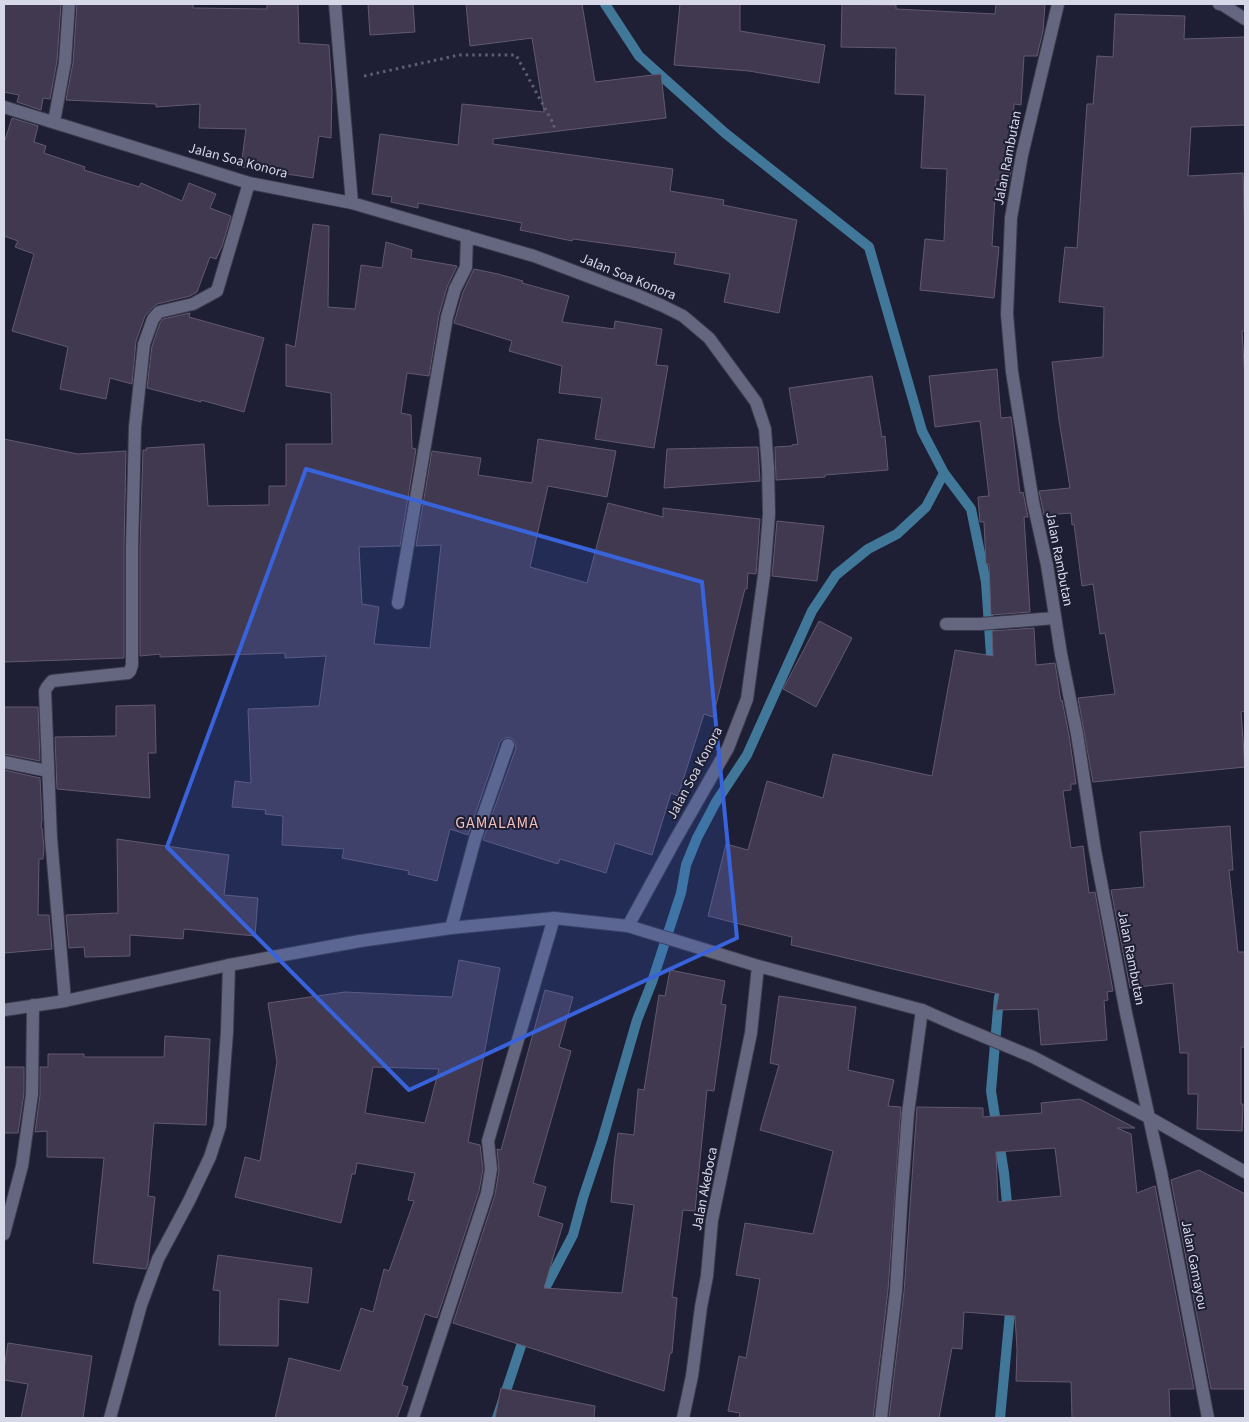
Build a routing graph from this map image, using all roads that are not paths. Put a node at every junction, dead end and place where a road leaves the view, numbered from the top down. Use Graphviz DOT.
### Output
graph roads {
  1 [pos="70,4"];
  2 [pos="335,4"];
  3 [pos="1058,4"];
  4 [pos="1219,4"];
  5 [pos="1245,19"];
  6 [pos="4,107"];
  7 [pos="54,122"];
  8 [pos="249,182"];
  9 [pos="352,203"];
  10 [pos="467,236"];
  11 [pos="398,603"];
  12 [pos="1055,618"];
  13 [pos="946,624"];
  14 [pos="508,745"];
  15 [pos="4,762"];
  16 [pos="48,771"];
  17 [pos="554,918"];
  18 [pos="628,926"];
  19 [pos="451,928"];
  20 [pos="229,965"];
  21 [pos="758,966"];
  22 [pos="65,1001"];
  23 [pos="33,1005"];
  24 [pos="4,1010"];
  25 [pos="922,1010"];
  26 [pos="1150,1118"];
  27 [pos="1245,1172"];
  28 [pos="4,1234"];
  29 [pos="110,1418"];
  30 [pos="413,1418"];
  31 [pos="683,1418"];
  32 [pos="881,1418"];
  33 [pos="1208,1418"];
  1 -- 7 [label="street"];
  2 -- 9 [label="street"];
  3 -- 12 [label="street, Jalan Rambutan"];
  4 -- 5 [label="street"];
  6 -- 7 [label="street, Jalan Soa Konora"];
  7 -- 8 [label="street, Jalan Soa Konora"];
  8 -- 9 [label="street, Jalan Soa Konora"];
  8 -- 16 [label="street"];
  9 -- 10 [label="street, Jalan Soa Konora"];
  10 -- 11 [label="street"];
  10 -- 18 [label="street, Jalan Soa Konora"];
  12 -- 13 [label="street"];
  12 -- 26 [label="street, Jalan Rambutan"];
  14 -- 19 [label="street"];
  15 -- 16 [label="street"];
  16 -- 22 [label="street"];
  17 -- 18 [label="street"];
  17 -- 19 [label="street"];
  17 -- 30 [label="street"];
  18 -- 21 [label="street"];
  19 -- 20 [label="street"];
  20 -- 22 [label="street"];
  20 -- 29 [label="street"];
  21 -- 25 [label="street"];
  21 -- 31 [label="street, Jalan Akeboca"];
  22 -- 23 [label="street"];
  23 -- 24 [label="street"];
  23 -- 28 [label="street"];
  25 -- 26 [label="street"];
  25 -- 32 [label="street"];
  26 -- 27 [label="street"];
  26 -- 33 [label="street, Jalan Gamayou"];
}
